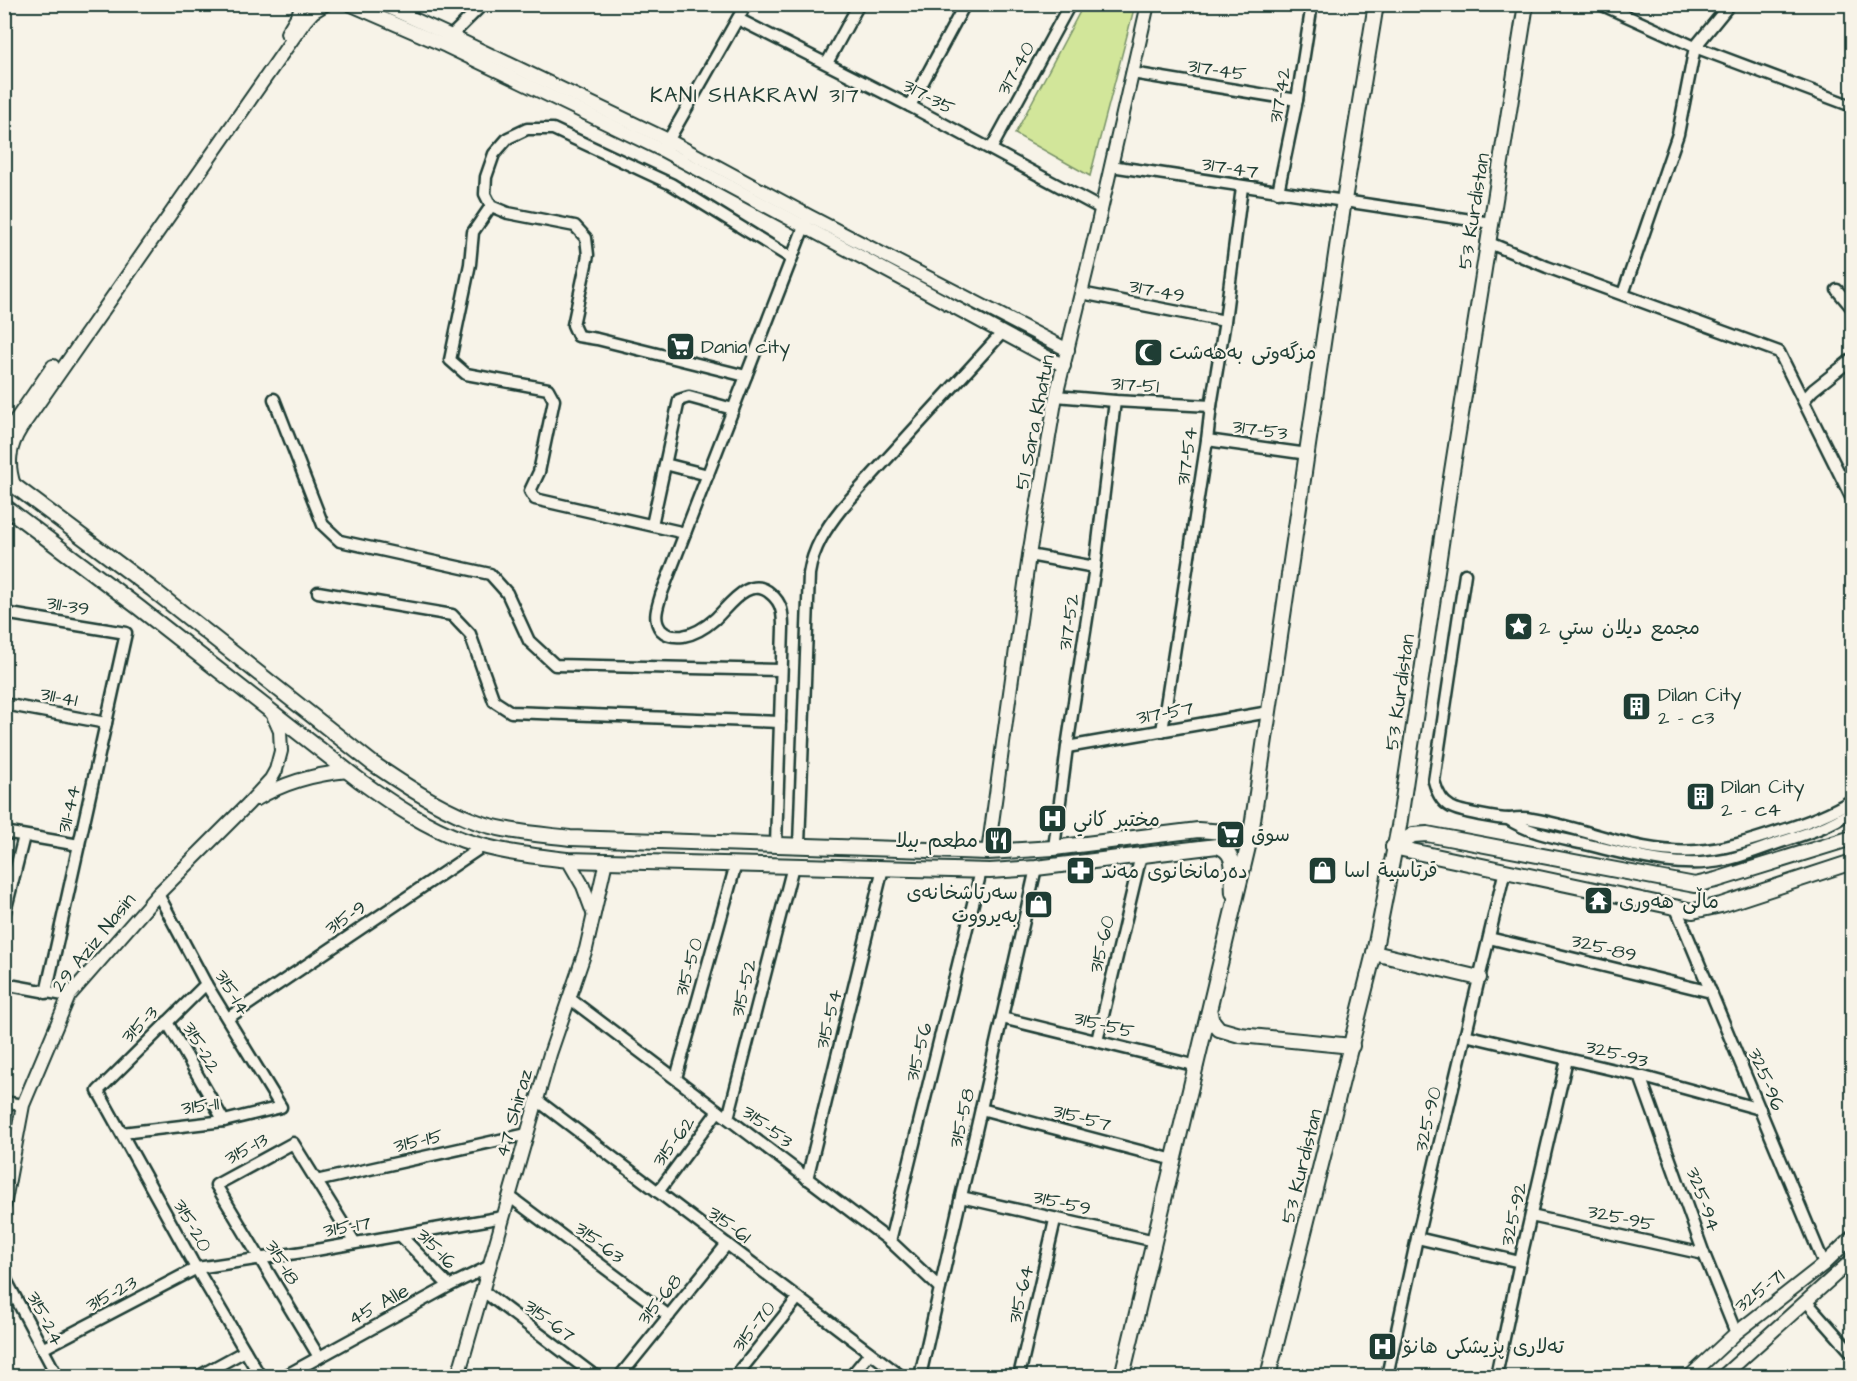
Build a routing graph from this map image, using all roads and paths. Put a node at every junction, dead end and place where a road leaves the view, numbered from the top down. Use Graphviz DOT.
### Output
graph roads {
  1 [pos="301,4"];
  2 [pos="326,4"];
  3 [pos="349,4"];
  4 [pos="381,4"];
  5 [pos="483,4"];
  6 [pos="746,4"];
  7 [pos="859,4"];
  8 [pos="966,4"];
  9 [pos="1070,4"];
  10 [pos="1148,4"];
  11 [pos="1291,4"];
  12 [pos="1376,4"];
  13 [pos="1526,4"];
  14 [pos="1600,4"];
  15 [pos="1730,4"];
  16 [pos="1312,6"];
  17 [pos="363,7"];
  18 [pos="738,19"];
  19 [pos="449,41"];
  20 [pos="1695,47"];
  21 [pos="827,63"];
  22 [pos="1132,73"];
  23 [pos="1297,100"];
  24 [pos="910,106"];
  25 [pos="1852,106"];
  26 [pos="665,145"];
  27 [pos="991,149"];
  28 [pos="1111,166"];
  29 [pos="1242,187"];
  30 [pos="1278,192"];
  31 [pos="1344,200"];
  32 [pos="491,206"];
  33 [pos="1101,208"];
  34 [pos="806,221"];
  35 [pos="1491,223"];
  36 [pos="1487,242"];
  37 [pos="791,258"];
  38 [pos="1837,290"];
  39 [pos="1081,293"];
  40 [pos="1623,294"];
  41 [pos="1852,308"];
  42 [pos="1225,321"];
  43 [pos="1002,333"];
  44 [pos="1068,350"];
  45 [pos="1852,359"];
  46 [pos="1064,366"];
  47 [pos="746,376"];
  48 [pos="1056,396"];
  49 [pos="274,399"];
  50 [pos="1804,400"];
  51 [pos="1115,401"];
  52 [pos="1211,406"];
  53 [pos="733,409"];
  54 [pos="4,433"];
  55 [pos="1207,440"];
  56 [pos="1308,454"];
  57 [pos="665,464"];
  58 [pos="708,475"];
  59 [pos="9,482"];
  60 [pos="1852,499"];
  61 [pos="4,506"];
  62 [pos="652,525"];
  63 [pos="685,533"];
  64 [pos="1029,555"];
  65 [pos="1095,567"];
  66 [pos="1465,574"];
  67 [pos="152,589"];
  68 [pos="318,592"];
  69 [pos="138,606"];
  70 [pos="4,613"];
  71 [pos="126,633"];
  72 [pos="782,670"];
  73 [pos="4,704"];
  74 [pos="271,710"];
  75 [pos="1269,712"];
  76 [pos="780,722"];
  77 [pos="106,723"];
  78 [pos="1162,731"];
  79 [pos="1067,747"];
  80 [pos="348,771"];
  81 [pos="1852,800"];
  82 [pos="248,804"];
  83 [pos="1852,811"];
  84 [pos="1828,819"];
  85 [pos="1198,830"];
  86 [pos="4,832"];
  87 [pos="1251,834"];
  88 [pos="24,836"];
  89 [pos="1852,838"];
  90 [pos="678,841"];
  91 [pos="79,845"];
  92 [pos="776,845"];
  93 [pos="799,845"];
  94 [pos="483,846"];
  95 [pos="1393,847"];
  96 [pos="1054,848"];
  97 [pos="1197,848"];
  98 [pos="988,852"];
  99 [pos="1141,855"];
  100 [pos="568,860"];
  101 [pos="606,861"];
  102 [pos="1852,862"];
  103 [pos="677,863"];
  104 [pos="736,864"];
  105 [pos="793,866"];
  106 [pos="883,868"];
  107 [pos="1036,868"];
  108 [pos="1505,870"];
  109 [pos="981,871"];
  110 [pos="158,894"];
  111 [pos="1236,903"];
  112 [pos="1676,908"];
  113 [pos="594,914"];
  114 [pos="4,915"];
  115 [pos="1489,938"];
  116 [pos="1374,953"];
  117 [pos="1479,978"];
  118 [pos="4,984"];
  119 [pos="206,984"];
  120 [pos="1711,992"];
  121 [pos="46,993"];
  122 [pos="69,996"];
  123 [pos="569,998"];
  124 [pos="1210,1013"];
  125 [pos="228,1018"];
  126 [pos="1002,1018"];
  127 [pos="167,1022"];
  128 [pos="1466,1035"];
  129 [pos="1096,1041"];
  130 [pos="1352,1046"];
  131 [pos="1567,1059"];
  132 [pos="1197,1066"];
  133 [pos="1640,1076"];
  134 [pos="676,1078"];
  135 [pos="98,1091"];
  136 [pos="537,1100"];
  137 [pos="4,1102"];
  138 [pos="23,1105"];
  139 [pos="281,1107"];
  140 [pos="1760,1108"];
  141 [pos="981,1109"];
  142 [pos="718,1111"];
  143 [pos="728,1118"];
  144 [pos="224,1121"];
  145 [pos="122,1133"];
  146 [pos="527,1134"];
  147 [pos="1174,1160"];
  148 [pos="807,1179"];
  149 [pos="316,1181"];
  150 [pos="216,1185"];
  151 [pos="658,1192"];
  152 [pos="509,1196"];
  153 [pos="961,1197"];
  154 [pos="4,1206"];
  155 [pos="1531,1216"];
  156 [pos="503,1217"];
  157 [pos="1055,1220"];
  158 [pos="400,1235"];
  159 [pos="1852,1237"];
  160 [pos="1417,1238"];
  161 [pos="890,1241"];
  162 [pos="1155,1241"];
  163 [pos="355,1243"];
  164 [pos="727,1244"];
  165 [pos="1704,1254"];
  166 [pos="260,1258"];
  167 [pos="1852,1260"];
  168 [pos="1520,1262"];
  169 [pos="1824,1264"];
  170 [pos="489,1267"];
  171 [pos="197,1268"];
  172 [pos="4,1276"];
  173 [pos="449,1286"];
  174 [pos="940,1288"];
  175 [pos="483,1291"];
  176 [pos="798,1298"];
  177 [pos="1806,1301"];
  178 [pos="669,1316"];
  179 [pos="1736,1333"];
  180 [pos="42,1349"];
  181 [pos="245,1351"];
  182 [pos="870,1353"];
  183 [pos="1852,1353"];
  184 [pos="319,1357"];
  185 [pos="57,1377"];
  186 [pos="199,1377"];
  187 [pos="260,1377"];
  188 [pos="285,1377"];
  189 [pos="458,1377"];
  190 [pos="595,1377"];
  191 [pos="620,1377"];
  192 [pos="736,1377"];
  193 [pos="851,1377"];
  194 [pos="901,1377"];
  195 [pos="920,1377"];
  196 [pos="1019,1377"];
  197 [pos="1122,1377"];
  198 [pos="1268,1377"];
  199 [pos="1387,1377"];
  200 [pos="1496,1377"];
  201 [pos="1690,1377"];
  202 [pos="1723,1377"];
  1 -- 54 [label="street"];
  2 -- 59 [label="street"];
  3 -- 17 [label="street"];
  4 -- 19 [label="street"];
  5 -- 19 [label="street"];
  6 -- 18 [label="street"];
  7 -- 21 [label="street"];
  8 -- 24 [label="street"];
  9 -- 27 [label="street, 317-40"];
  10 -- 22 [label="street, 51 Sara Khatun"];
  11 -- 16 [label="street"];
  12 -- 31 [label="main road"];
  13 -- 35 [label="main road, 53 Kurdistan"];
  14 -- 20 [label="street"];
  15 -- 20 [label="street"];
  16 -- 23 [label="street, 317-42"];
  17 -- 19 [label="street"];
  18 -- 21 [label="street, 317-35"];
  18 -- 26 [label="street"];
  19 -- 26 [label="street"];
  20 -- 25 [label="street"];
  20 -- 40 [label="street"];
  21 -- 24 [label="street, 317-35"];
  22 -- 23 [label="street, 317-45"];
  22 -- 28 [label="street, 51 Sara Khatun"];
  23 -- 30 [label="street, 317-42"];
  24 -- 27 [label="street, 317-35"];
  26 -- 34 [label="street"];
  27 -- 33 [label="street, 317-35"];
  28 -- 29 [label="street, 317-47"];
  28 -- 33 [label="street, 51 Sara Khatun"];
  29 -- 30 [label="street, 317-47"];
  29 -- 42 [label="street, 317-54"];
  30 -- 31 [label="street, 317-47"];
  31 -- 35 [label="street, 317-47"];
  31 -- 56 [label="main road"];
  32 -- 37 [label="street"];
  32 -- 47 [label="street"];
  32 -- 62 [label="street"];
  33 -- 39 [label="street, 51 Sara Khatun"];
  34 -- 37 [label="street"];
  34 -- 43 [label="street"];
  34 -- 44 [label="street"];
  35 -- 36 [label="main road, 53 Kurdistan"];
  36 -- 40 [label="street"];
  36 -- 95 [label="main road, 53 Kurdistan"];
  37 -- 47 [label="street"];
  38 -- 41 [label="street"];
  39 -- 42 [label="street, 317-49"];
  39 -- 44 [label="street, 51 Sara Khatun"];
  40 -- 50 [label="street"];
  42 -- 52 [label="street, 317-54"];
  43 -- 46 [label="street"];
  43 -- 93 [label="street"];
  44 -- 46 [label="street, 51 Sara Khatun"];
  45 -- 50 [label="street"];
  46 -- 48 [label="street, 51 Sara Khatun"];
  47 -- 53 [label="street"];
  48 -- 51 [label="street, 317-51"];
  48 -- 64 [label="street, 51 Sara Khatun"];
  49 -- 72 [label="street"];
  50 -- 60 [label="street"];
  51 -- 52 [label="street, 317-51"];
  51 -- 65 [label="street, 317-52"];
  52 -- 55 [label="street, 317-54"];
  53 -- 57 [label="street"];
  53 -- 58 [label="street"];
  55 -- 56 [label="street, 317-53"];
  55 -- 78 [label="street, 317-54"];
  56 -- 75 [label="main road"];
  57 -- 58 [label="street"];
  57 -- 62 [label="street"];
  58 -- 63 [label="street"];
  59 -- 67 [label="main road"];
  61 -- 69 [label="main road"];
  62 -- 63 [label="street"];
  63 -- 72 [label="street"];
  64 -- 65 [label="street"];
  64 -- 98 [label="street, 51 Sara Khatun"];
  65 -- 79 [label="street, 317-52"];
  66 -- 84 [label="street"];
  67 -- 69 [label="main road"];
  67 -- 90 [label="main road"];
  68 -- 76 [label="street"];
  69 -- 74 [label="main road"];
  70 -- 71 [label="street, 311-39"];
  71 -- 77 [label="street, 311-44"];
  72 -- 76 [label="street"];
  73 -- 77 [label="street, 311-41"];
  74 -- 80 [label="main road"];
  74 -- 82 [label="street, 29 Aziz Nasin"];
  75 -- 78 [label="street, 317-57"];
  75 -- 87 [label="main road"];
  76 -- 92 [label="street"];
  77 -- 91 [label="street, 311-44"];
  78 -- 79 [label="street, 317-57"];
  79 -- 96 [label="street, 317-52"];
  80 -- 82 [label="street, 29 Aziz Nasin"];
  80 -- 94 [label="main road"];
  81 -- 84 [label="street"];
  82 -- 110 [label="street, 29 Aziz Nasin"];
  83 -- 84 [label="street"];
  85 -- 87 [label="main road"];
  85 -- 96 [label="main road"];
  85 -- 97 [label="main road"];
  86 -- 88 [label="street"];
  87 -- 111 [label="main road"];
  88 -- 91 [label="street"];
  88 -- 114 [label="street"];
  89 -- 95 [label="main road"];
  90 -- 92 [label="main road"];
  90 -- 103 [label="main road"];
  91 -- 121 [label="street, 311-44"];
  92 -- 93 [label="main road"];
  93 -- 98 [label="main road"];
  94 -- 100 [label="main road"];
  94 -- 125 [label="street, 315-9"];
  95 -- 108 [label="main road"];
  95 -- 116 [label="main road, 53 Kurdistan"];
  96 -- 98 [label="main road"];
  97 -- 99 [label="main road"];
  97 -- 111 [label="main road"];
  99 -- 107 [label="main road"];
  99 -- 129 [label="street, 315-60"];
  100 -- 101 [label="main road"];
  100 -- 113 [label="street"];
  101 -- 103 [label="main road"];
  101 -- 113 [label="street, 47 Shiraz"];
  102 -- 112 [label="main road"];
  103 -- 104 [label="main road"];
  104 -- 105 [label="main road"];
  104 -- 134 [label="street, 315-50"];
  105 -- 106 [label="main road"];
  105 -- 143 [label="street, 315-52"];
  106 -- 109 [label="main road"];
  106 -- 148 [label="street, 315-54"];
  107 -- 109 [label="main road"];
  107 -- 126 [label="street, 315-58"];
  108 -- 112 [label="main road"];
  108 -- 115 [label="street, 325-90"];
  109 -- 161 [label="street, 315-56"];
  110 -- 119 [label="street, 315-14"];
  110 -- 122 [label="street, 29 Aziz Nasin"];
  111 -- 124 [label="main road"];
  112 -- 120 [label="street, 325-96"];
  113 -- 123 [label="street, 47 Shiraz"];
  115 -- 117 [label="street, 325-90"];
  115 -- 120 [label="street, 325-89"];
  116 -- 117 [label="main road"];
  116 -- 130 [label="main road, 53 Kurdistan"];
  117 -- 128 [label="street, 325-90"];
  118 -- 121 [label="street"];
  119 -- 125 [label="street, 315-14"];
  119 -- 127 [label="street, 315-3"];
  120 -- 140 [label="street, 325-96"];
  121 -- 122 [label="street"];
  122 -- 138 [label="street, 29 Aziz Nasin"];
  123 -- 134 [label="street, 315-53"];
  123 -- 136 [label="street, 47 Shiraz"];
  124 -- 130 [label="main road"];
  124 -- 132 [label="main road"];
  125 -- 139 [label="street, 315-14"];
  126 -- 129 [label="street, 315-55"];
  126 -- 141 [label="street, 315-58"];
  127 -- 135 [label="street, 315-3"];
  127 -- 144 [label="street, 315-22"];
  128 -- 131 [label="street, 325-93"];
  128 -- 160 [label="street, 325-90"];
  129 -- 132 [label="street, 315-55"];
  130 -- 198 [label="main road, 53 Kurdistan"];
  131 -- 133 [label="street, 325-93"];
  131 -- 155 [label="street, 325-92"];
  132 -- 147 [label="main road"];
  133 -- 140 [label="street, 325-93"];
  133 -- 165 [label="street, 325-94"];
  134 -- 142 [label="street, 315-53"];
  135 -- 145 [label="street, 315-20"];
  136 -- 146 [label="street, 47 Shiraz"];
  136 -- 151 [label="street, 315-61"];
  137 -- 138 [label="street"];
  138 -- 154 [label="street, 29 Aziz Nasin"];
  139 -- 144 [label="street, 315-11"];
  140 -- 169 [label="street, 325-96"];
  141 -- 147 [label="street, 315-57"];
  141 -- 153 [label="street, 315-58"];
  142 -- 143 [label="street, 315-53"];
  142 -- 151 [label="street, 315-62"];
  143 -- 148 [label="street, 315-53"];
  144 -- 145 [label="street, 315-11"];
  145 -- 171 [label="street, 315-20"];
  146 -- 149 [label="street, 315-15"];
  146 -- 152 [label="street, 47 Shiraz"];
  147 -- 162 [label="main road"];
  148 -- 161 [label="street, 315-53"];
  149 -- 150 [label="street, 315-13"];
  149 -- 163 [label="street"];
  150 -- 166 [label="street, 315-18"];
  151 -- 164 [label="street, 315-61"];
  152 -- 156 [label="street, 47 Shiraz"];
  152 -- 178 [label="street, 315-63"];
  153 -- 157 [label="street, 315-59"];
  153 -- 174 [label="street, 315-58"];
  155 -- 165 [label="street, 325-95"];
  155 -- 168 [label="street, 325-92"];
  156 -- 158 [label="street, 315-17"];
  156 -- 170 [label="street, 47 Shiraz"];
  157 -- 162 [label="street, 315-59"];
  157 -- 196 [label="street, 315-64"];
  158 -- 163 [label="street, 315-17"];
  158 -- 173 [label="street, 315-16"];
  159 -- 169 [label="street, 325-71"];
  160 -- 168 [label="street"];
  160 -- 199 [label="street, 325-90"];
  161 -- 174 [label="street, 315-53"];
  162 -- 197 [label="main road"];
  163 -- 166 [label="street, 315-17"];
  164 -- 176 [label="street, 315-61"];
  164 -- 178 [label="street, 315-68"];
  165 -- 179 [label="street, 325-94"];
  166 -- 171 [label="street, 315-17"];
  166 -- 184 [label="street, 315-18"];
  167 -- 177 [label="street, 325-71"];
  168 -- 200 [label="street, 325-92"];
  169 -- 179 [label="street, 325-71"];
  170 -- 173 [label="street, 45 Alle"];
  170 -- 175 [label="street, 47 Shiraz"];
  171 -- 180 [label="street, 315-23"];
  171 -- 181 [label="street, 315-20"];
  172 -- 180 [label="street, 315-24"];
  173 -- 184 [label="street, 45 Alle"];
  174 -- 195 [label="street, 315-58"];
  175 -- 189 [label="street, 47 Shiraz"];
  175 -- 190 [label="street, 315-67"];
  176 -- 182 [label="street, 315-61"];
  176 -- 192 [label="street, 315-70"];
  177 -- 183 [label="street"];
  177 -- 202 [label="street, 325-71"];
  178 -- 191 [label="street, 315-68"];
  179 -- 201 [label="street, 325-71"];
  180 -- 185 [label="street, 315-24"];
  181 -- 186 [label="street"];
  181 -- 187 [label="street, 315-20"];
  182 -- 193 [label="street"];
  182 -- 194 [label="street, 315-61"];
  184 -- 188 [label="street, 45 Alle"];
}
